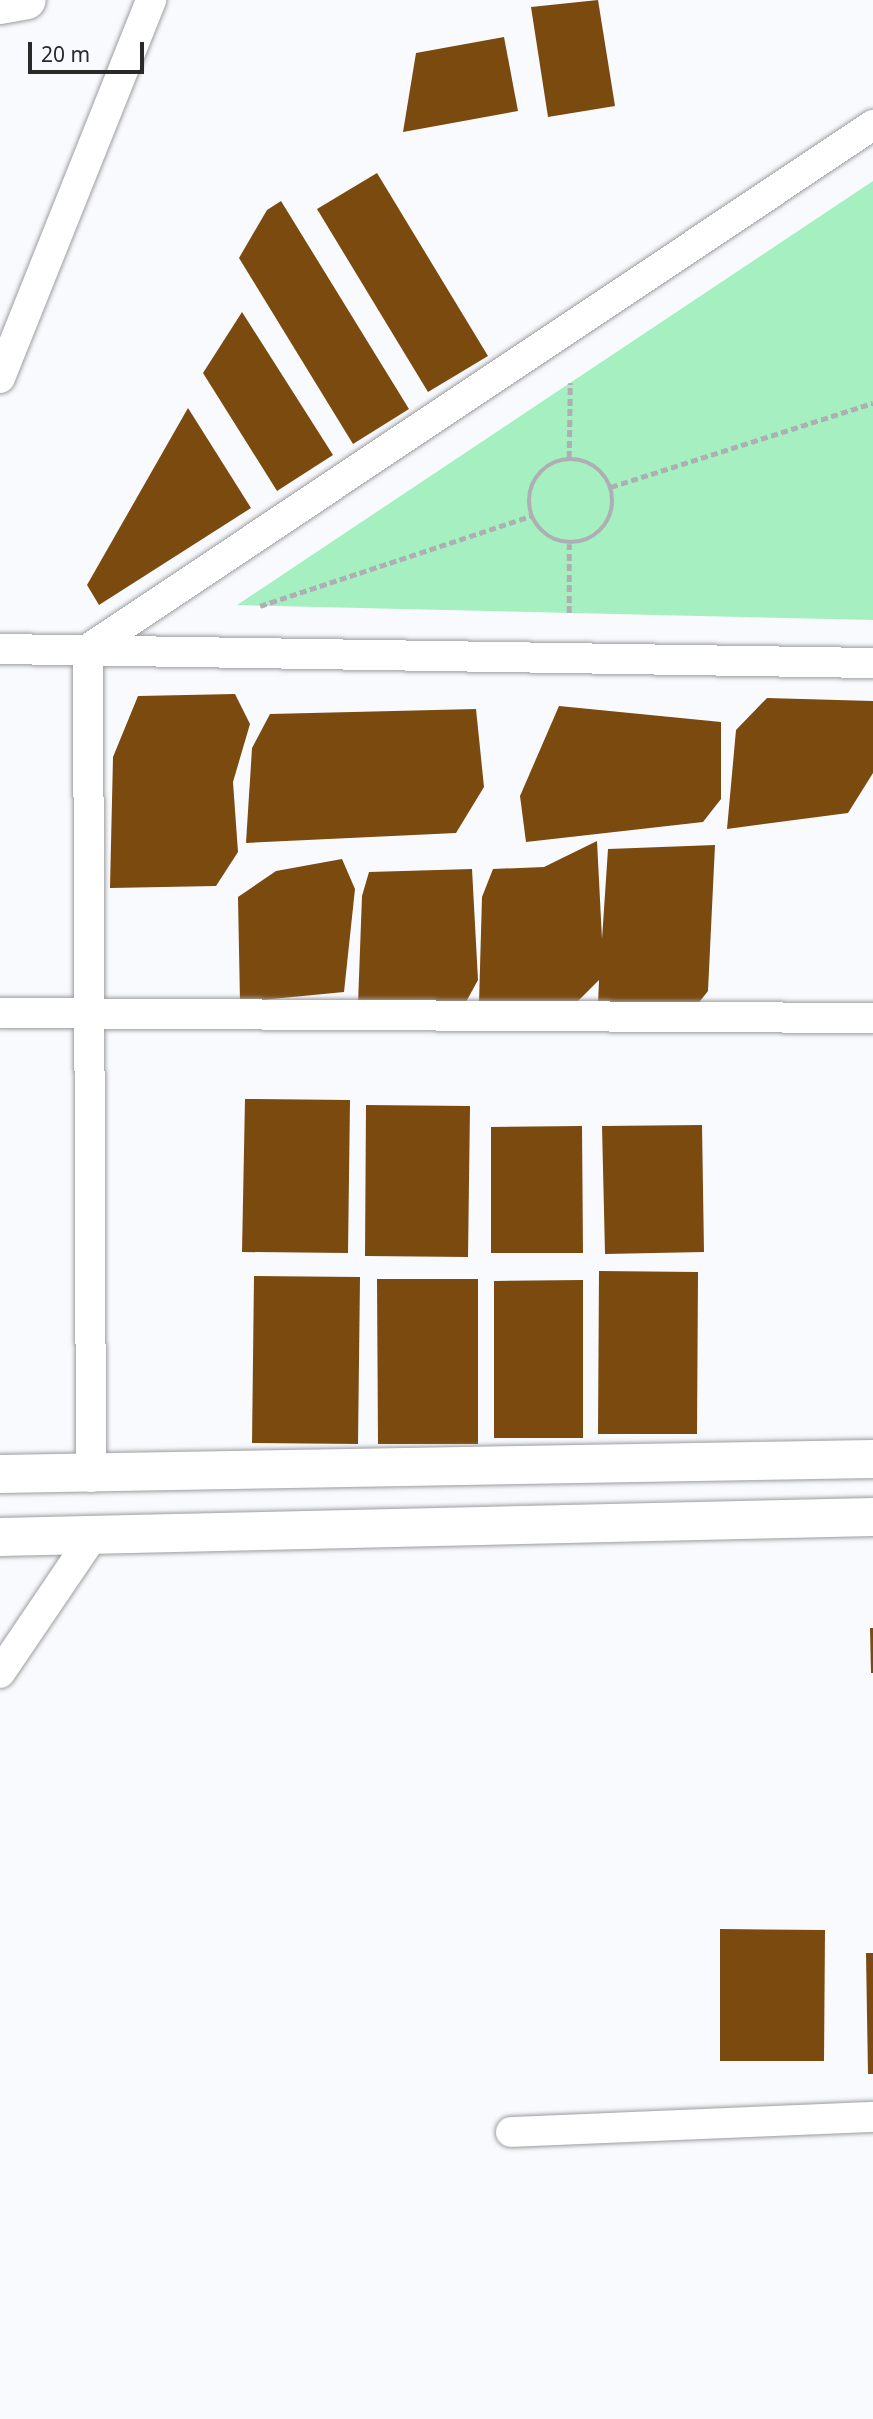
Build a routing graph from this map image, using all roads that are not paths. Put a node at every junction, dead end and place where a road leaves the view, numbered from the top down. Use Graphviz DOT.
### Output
graph roads {
  1 [pos="27,0"];
  2 [pos="151,0"];
  3 [pos="0,5"];
  4 [pos="873,125"];
  5 [pos="0,378"];
  6 [pos="0,649"];
  7 [pos="88,649"];
  8 [pos="873,663"];
  9 [pos="0,1013"];
  10 [pos="94,1013"];
  11 [pos="873,1018"];
  12 [pos="873,1459"];
  13 [pos="0,1474"];
  14 [pos="91,1477"];
  15 [pos="873,1517"];
  16 [pos="0,1537"];
  17 [pos="92,1537"];
  18 [pos="0,1673"];
  19 [pos="873,2117"];
  20 [pos="510,2132"];
  1 -- 3 [label="main road"];
  2 -- 5 [label="street"];
  4 -- 7 [label="street"];
  6 -- 7 [label="street"];
  7 -- 8 [label="street"];
  7 -- 10 [label="street"];
  9 -- 10 [label="street"];
  10 -- 11 [label="street"];
  10 -- 14 [label="street"];
  12 -- 14 [label="main road"];
  13 -- 14 [label="main road"];
  15 -- 17 [label="main road"];
  16 -- 17 [label="main road"];
  17 -- 18 [label="street"];
  19 -- 20 [label="street"];
}
